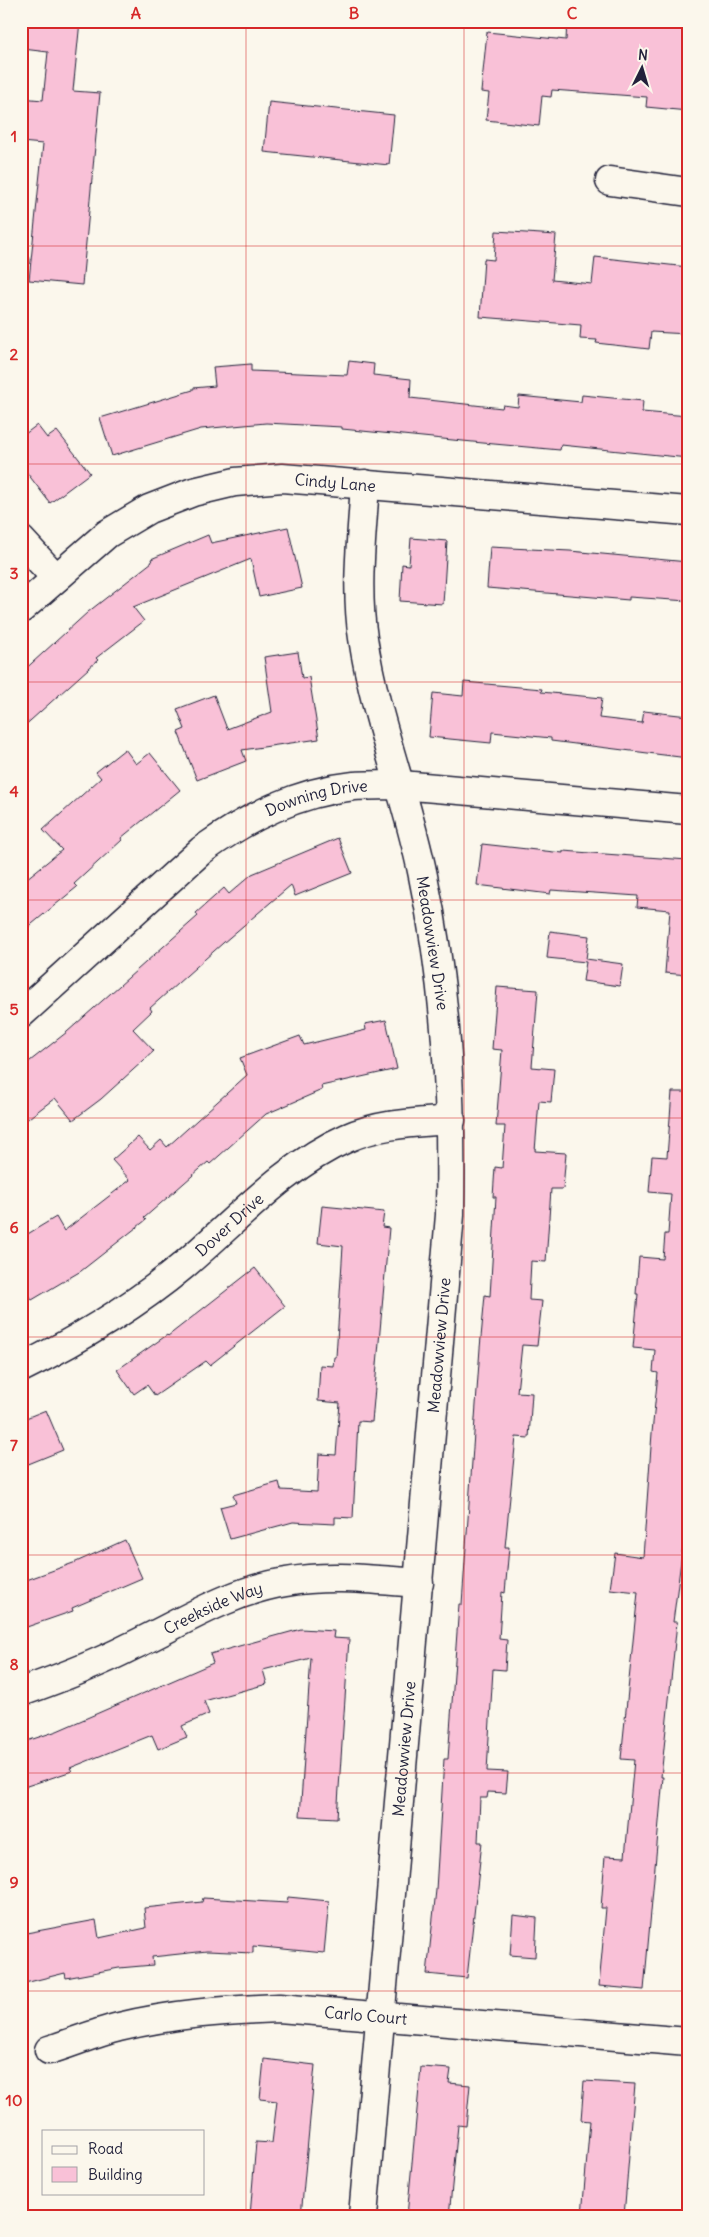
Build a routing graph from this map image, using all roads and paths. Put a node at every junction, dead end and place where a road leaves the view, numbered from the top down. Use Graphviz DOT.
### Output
graph roads {
  1 [pos="610,181"];
  2 [pos="688,192"];
  3 [pos="365,484"];
  4 [pos="688,511"];
  5 [pos="21,540"];
  6 [pos="56,578"];
  7 [pos="21,609"];
  8 [pos="401,785"];
  9 [pos="688,810"];
  10 [pos="21,1014"];
  11 [pos="451,1120"];
  12 [pos="21,1368"];
  13 [pos="419,1583"];
  14 [pos="21,1692"];
  15 [pos="380,2015"];
  16 [pos="688,2042"];
  17 [pos="49,2050"];
  18 [pos="363,2216"];
  1 -- 2 [label="street"];
  3 -- 4 [label="street, Cindy Lane"];
  3 -- 6 [label="street, Cindy Lane"];
  3 -- 8 [label="street, Meadowview Drive"];
  5 -- 6 [label="street"];
  6 -- 7 [label="street, Cindy Lane"];
  8 -- 9 [label="street, Downing Drive"];
  8 -- 10 [label="street, Downing Drive"];
  8 -- 11 [label="street, Meadowview Drive"];
  11 -- 12 [label="street, Dover Drive"];
  11 -- 13 [label="street, Meadowview Drive"];
  13 -- 14 [label="street, Creekside Way"];
  13 -- 15 [label="street, Meadowview Drive"];
  15 -- 16 [label="street, Carlo Court"];
  15 -- 17 [label="street, Carlo Court"];
  15 -- 18 [label="street, Meadowview Drive"];
}
